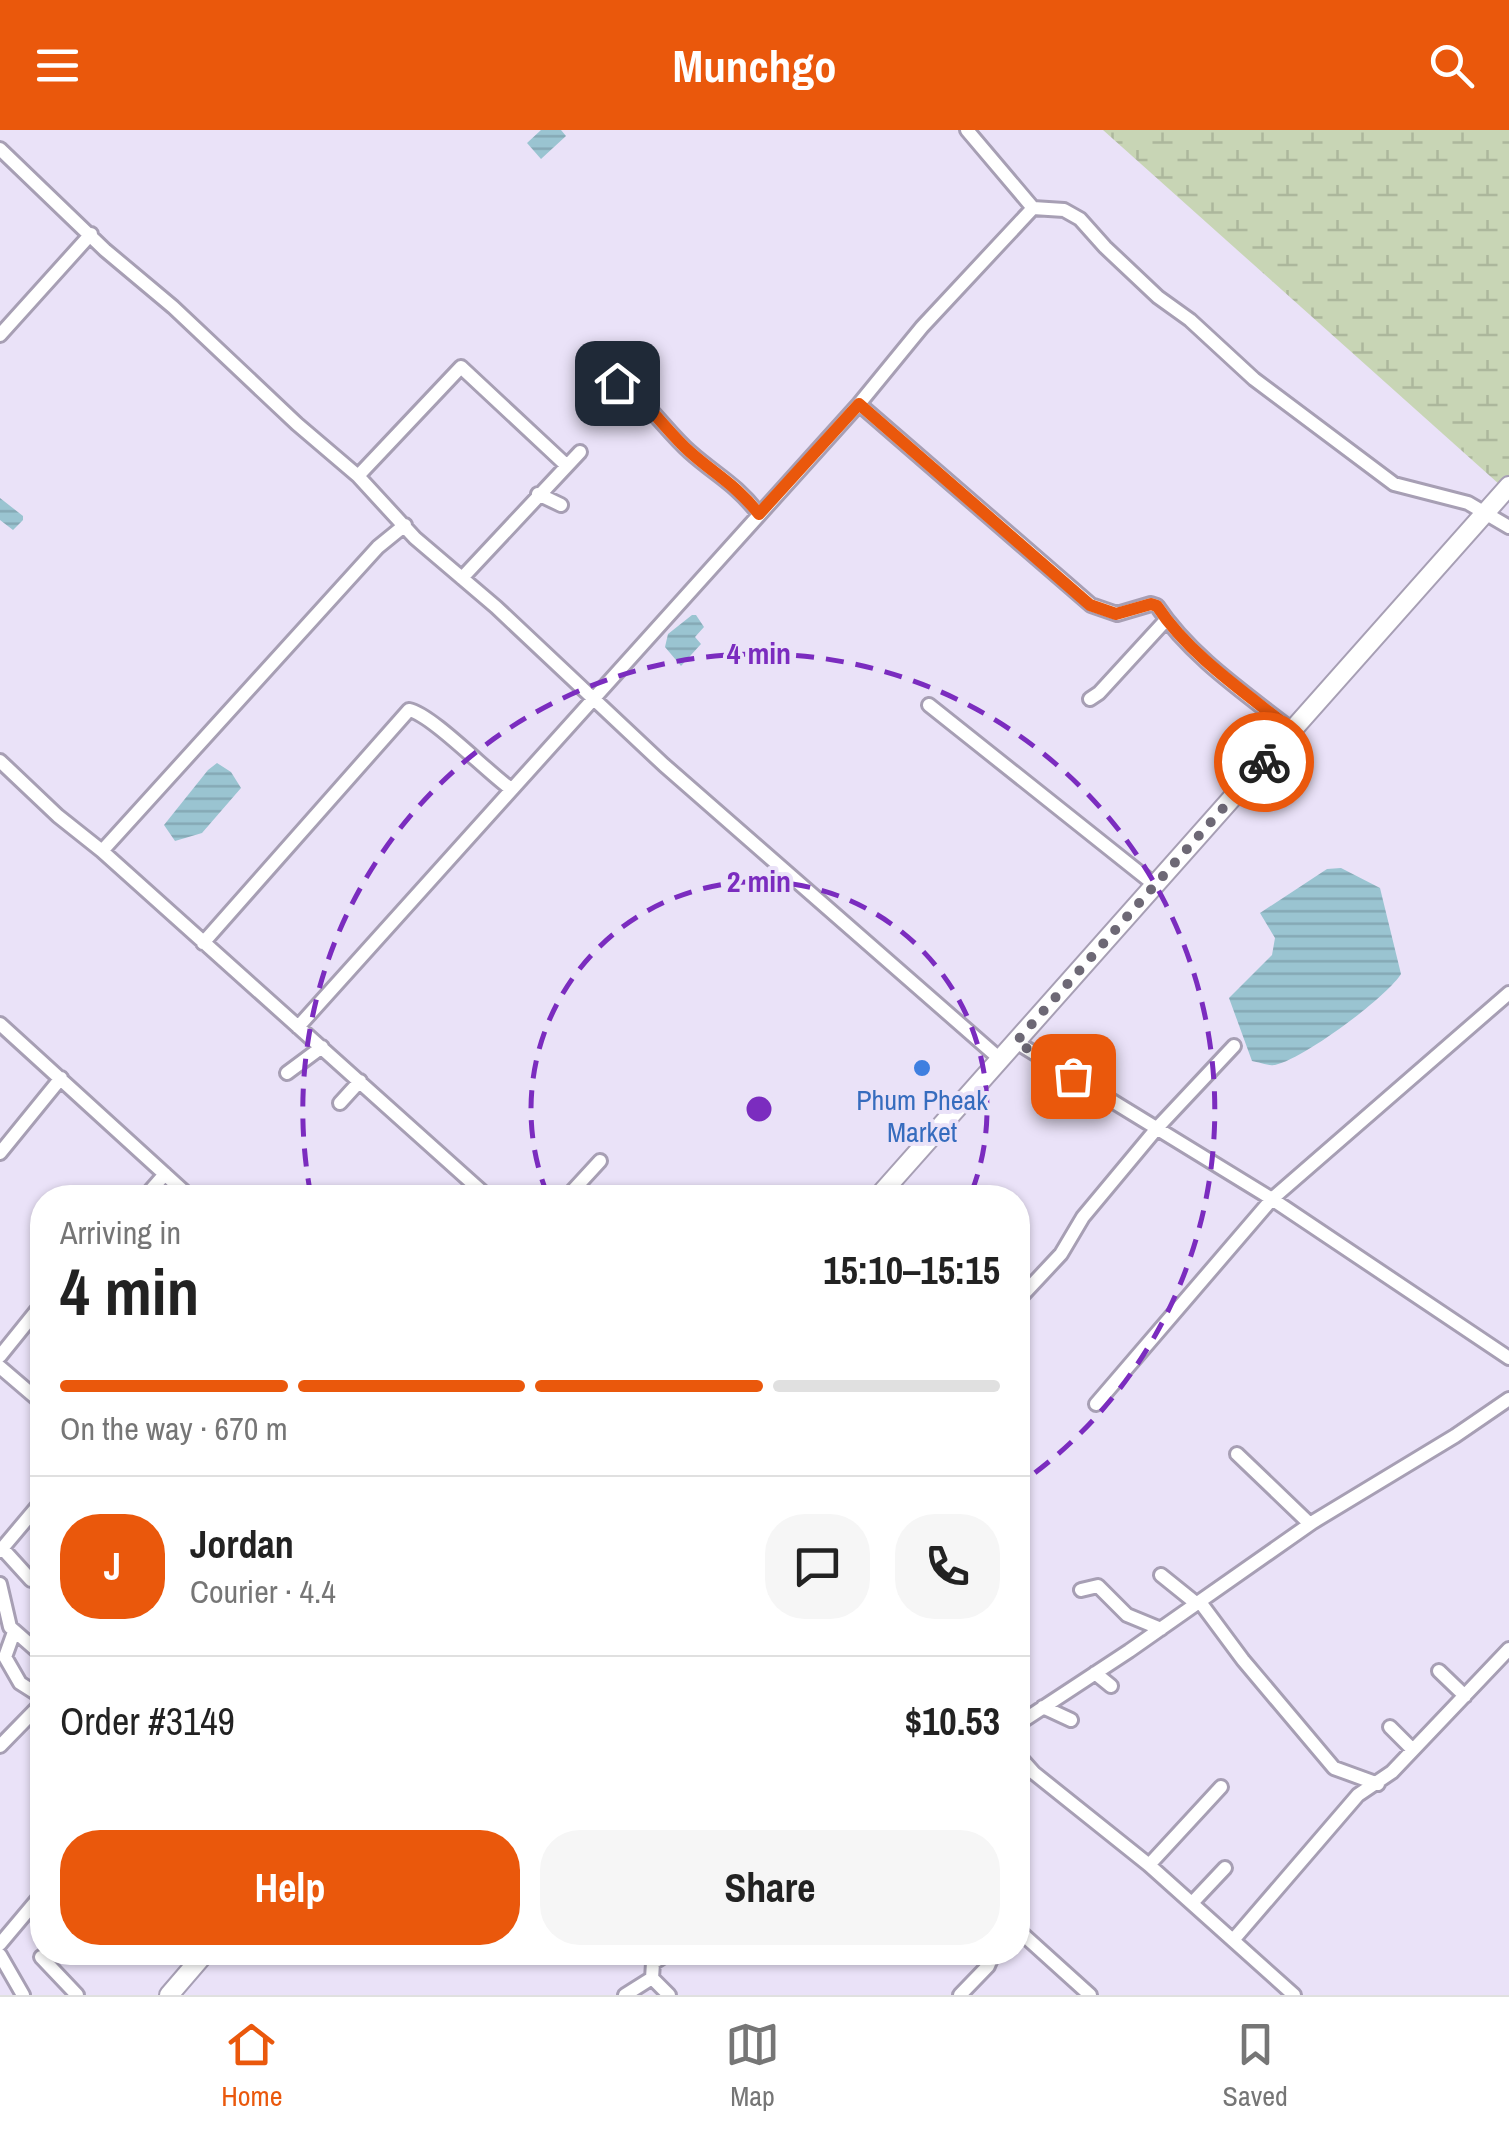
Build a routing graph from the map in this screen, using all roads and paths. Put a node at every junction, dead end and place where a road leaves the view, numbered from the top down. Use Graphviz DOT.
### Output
graph roads {
  1 [pos="966,130"];
  2 [pos="0,149"];
  3 [pos="1033,208"];
  4 [pos="91,234"];
  5 [pos="0,335"];
  6 [pos="617,383"];
  7 [pos="859,404"];
  8 [pos="580,452"];
  9 [pos="566,465"];
  10 [pos="358,476"];
  11 [pos="1509,486"];
  12 [pos="538,494"];
  13 [pos="562,504"];
  14 [pos="1486,512"];
  15 [pos="759,514"];
  16 [pos="405,526"];
  17 [pos="1509,527"];
  18 [pos="462,578"];
  19 [pos="1166,620"];
  20 [pos="593,697"];
  21 [pos="1090,699"];
  22 [pos="929,705"];
  23 [pos="1292,730"];
  24 [pos="0,761"];
  25 [pos="510,788"];
  26 [pos="102,852"];
  27 [pos="1155,885"];
  28 [pos="203,942"];
  29 [pos="1509,992"];
  30 [pos="0,1024"];
  31 [pos="298,1026"];
  32 [pos="1016,1042"];
  33 [pos="1234,1046"];
  34 [pos="322,1047"];
  35 [pos="1000,1059"];
  36 [pos="287,1073"];
  37 [pos="61,1078"];
  38 [pos="360,1081"];
  39 [pos="340,1102"];
  40 [pos="1158,1127"];
  41 [pos="0,1153"];
  42 [pos="600,1162"];
  43 [pos="165,1174"];
  44 [pos="155,1185"];
  45 [pos="177,1185"];
  46 [pos="475,1185"];
  47 [pos="578,1185"];
  48 [pos="889,1185"];
  49 [pos="1272,1199"];
  50 [pos="1030,1288"];
  51 [pos="30,1319"];
  52 [pos="0,1356"];
  53 [pos="1509,1358"];
  54 [pos="0,1367"];
  55 [pos="30,1393"];
  56 [pos="1509,1399"];
  57 [pos="1096,1404"];
  58 [pos="1237,1454"];
  59 [pos="30,1516"];
  60 [pos="1310,1524"];
  61 [pos="1,1550"];
  62 [pos="1161,1574"];
  63 [pos="30,1580"];
  64 [pos="0,1584"];
  65 [pos="1081,1590"];
  66 [pos="1199,1603"];
  67 [pos="7,1626"];
  68 [pos="1161,1629"];
  69 [pos="30,1645"];
  70 [pos="1509,1649"];
  71 [pos="1439,1670"];
  72 [pos="1095,1673"];
  73 [pos="1112,1686"];
  74 [pos="30,1691"];
  75 [pos="1465,1696"];
  76 [pos="1043,1707"];
  77 [pos="30,1713"];
  78 [pos="1030,1716"];
  79 [pos="1071,1720"];
  80 [pos="1390,1727"];
  81 [pos="0,1746"];
  82 [pos="1413,1750"];
  83 [pos="1030,1770"];
  84 [pos="1378,1784"];
  85 [pos="1221,1786"];
  86 [pos="1149,1865"];
  87 [pos="1225,1868"];
  88 [pos="1192,1903"];
  89 [pos="30,1908"];
  90 [pos="1234,1939"];
  91 [pos="1030,1941"];
  92 [pos="0,1944"];
  93 [pos="0,1955"];
  94 [pos="48,1965"];
  95 [pos="195,1965"];
  96 [pos="653,1965"];
  97 [pos="988,1965"];
  98 [pos="652,1978"];
  99 [pos="23,1995"];
  100 [pos="76,1995"];
  101 [pos="169,1995"];
  102 [pos="625,1995"];
  103 [pos="669,1995"];
  104 [pos="960,1995"];
  105 [pos="1090,1995"];
  106 [pos="1294,1995"];
  1 -- 3 [label="street"];
  2 -- 4 [label="street"];
  3 -- 7 [label="street"];
  3 -- 14 [label="street"];
  4 -- 5 [label="street"];
  4 -- 10 [label="street"];
  6 -- 15 [label="street"];
  7 -- 15 [label="street"];
  7 -- 19 [label="street"];
  8 -- 9 [label="street"];
  9 -- 10 [label="street"];
  9 -- 12 [label="street"];
  10 -- 16 [label="street"];
  11 -- 14 [label="main road"];
  12 -- 13 [label="street"];
  12 -- 18 [label="street"];
  14 -- 17 [label="street"];
  14 -- 23 [label="main road"];
  15 -- 20 [label="street"];
  16 -- 18 [label="street"];
  16 -- 26 [label="street"];
  18 -- 20 [label="street"];
  19 -- 21 [label="street"];
  19 -- 23 [label="street"];
  20 -- 25 [label="street"];
  20 -- 35 [label="street"];
  22 -- 27 [label="street"];
  23 -- 27 [label="main road"];
  24 -- 26 [label="street"];
  25 -- 28 [label="street"];
  25 -- 31 [label="street"];
  26 -- 28 [label="street"];
  27 -- 32 [label="main road"];
  28 -- 31 [label="street"];
  29 -- 49 [label="street"];
  30 -- 37 [label="street"];
  31 -- 34 [label="street"];
  32 -- 35 [label="main road"];
  32 -- 40 [label="street"];
  33 -- 40 [label="street"];
  34 -- 36 [label="street"];
  34 -- 38 [label="street"];
  35 -- 48 [label="main road"];
  37 -- 41 [label="street"];
  37 -- 43 [label="street"];
  38 -- 39 [label="street"];
  38 -- 46 [label="street"];
  40 -- 49 [label="street"];
  40 -- 50 [label="street"];
  42 -- 47 [label="street"];
  43 -- 44 [label="street"];
  43 -- 45 [label="street"];
  49 -- 53 [label="street"];
  49 -- 57 [label="street"];
  51 -- 52 [label="street"];
  54 -- 55 [label="street"];
  56 -- 60 [label="street"];
  58 -- 60 [label="street"];
  59 -- 61 [label="street"];
  60 -- 66 [label="street"];
  61 -- 63 [label="street"];
  62 -- 66 [label="street"];
  64 -- 67 [label="street"];
  65 -- 68 [label="street"];
  66 -- 68 [label="street"];
  66 -- 84 [label="street"];
  67 -- 69 [label="street"];
  67 -- 74 [label="street"];
  68 -- 72 [label="street"];
  70 -- 75 [label="street"];
  71 -- 75 [label="street"];
  72 -- 73 [label="street"];
  72 -- 76 [label="street"];
  75 -- 82 [label="street"];
  76 -- 78 [label="street"];
  76 -- 79 [label="street"];
  77 -- 81 [label="street"];
  80 -- 82 [label="street"];
  82 -- 84 [label="street"];
  83 -- 86 [label="street"];
  84 -- 90 [label="street"];
  85 -- 86 [label="street"];
  86 -- 88 [label="street"];
  87 -- 88 [label="street"];
  88 -- 90 [label="street"];
  89 -- 92 [label="street"];
  90 -- 106 [label="street"];
  91 -- 105 [label="street"];
  93 -- 99 [label="street"];
  94 -- 100 [label="street"];
  95 -- 101 [label="main road"];
  96 -- 98 [label="street"];
  97 -- 104 [label="street"];
  98 -- 102 [label="street"];
  98 -- 103 [label="street"];
}
